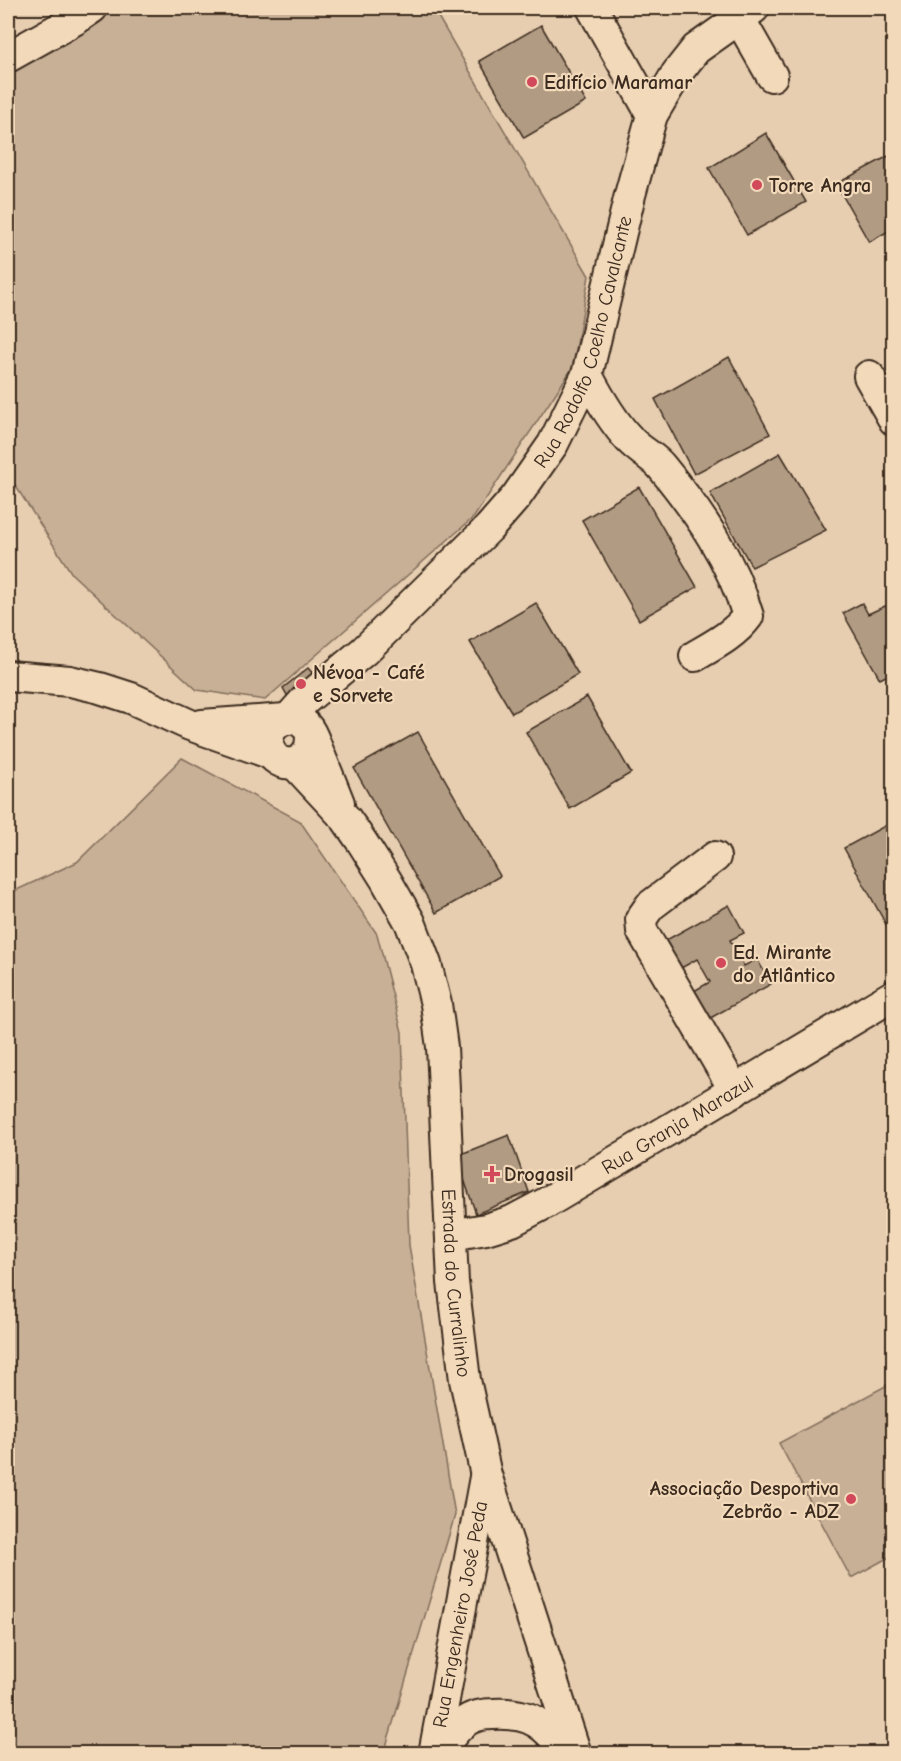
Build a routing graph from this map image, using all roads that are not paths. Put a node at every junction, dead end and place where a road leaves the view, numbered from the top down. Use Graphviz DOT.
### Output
graph roads {
  1 [pos="92,8"];
  2 [pos="592,8"];
  3 [pos="746,13"];
  4 [pos="8,57"];
  5 [pos="772,76"];
  6 [pos="652,115"];
  7 [pos="587,375"];
  8 [pos="869,376"];
  9 [pos="894,420"];
  10 [pos="695,656"];
  11 [pos="8,676"];
  12 [pos="190,725"];
  13 [pos="299,726"];
  14 [pos="283,758"];
  15 [pos="346,819"];
  16 [pos="715,857"];
  17 [pos="894,995"];
  18 [pos="735,1091"];
  19 [pos="451,1235"];
  20 [pos="486,1474"];
  21 [pos="434,1754"];
  22 [pos="440,1754"];
  23 [pos="568,1754"];
  24 [pos="576,1754"];
  1 -- 4 [label="street"];
  2 -- 6 [label="street"];
  3 -- 5 [label="street"];
  3 -- 6 [label="street, Rua Rodolfo Coelho Cavalcante"];
  6 -- 7 [label="street, Rua Rodolfo Coelho Cavalcante"];
  7 -- 10 [label="street"];
  7 -- 13 [label="street, Rua Rodolfo Coelho Cavalcante"];
  8 -- 9 [label="street"];
  11 -- 12 [label="street, Estrada do Curralinho"];
  12 -- 13 [label="street, Estrada do Curralinho"];
  12 -- 14 [label="street, Estrada do Curralinho"];
  13 -- 14 [label="street"];
  13 -- 14 [label="street, Rua Rodolfo Coelho Cavalcante"];
  13 -- 15 [label="street, Estrada do Curralinho"];
  14 -- 15 [label="street, Estrada do Curralinho"];
  15 -- 19 [label="street, Estrada do Curralinho"];
  16 -- 18 [label="street"];
  17 -- 18 [label="street, Rua Granja Marazul"];
  18 -- 19 [label="street, Rua Granja Marazul"];
  19 -- 20 [label="street, Estrada do Curralinho"];
  20 -- 21 [label="street, Rua Engenheiro José Peda"];
  20 -- 24 [label="street, Estrada do Curralinho"];
  22 -- 23 [label="street"];
}
